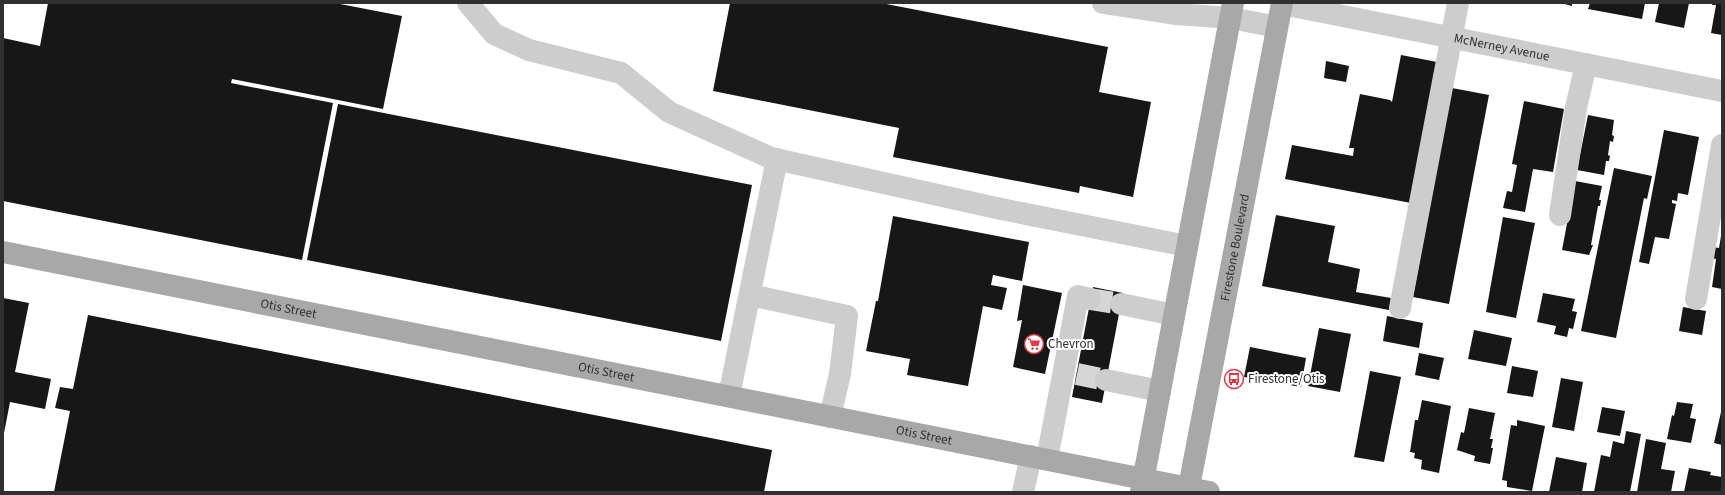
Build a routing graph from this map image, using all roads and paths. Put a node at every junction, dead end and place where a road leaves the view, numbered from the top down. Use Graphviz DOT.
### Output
graph roads {
  1 [pos="468,3"];
  2 [pos="1103,3"];
  3 [pos="1458,3"];
  4 [pos="1282,4"];
  5 [pos="1176,8"];
  6 [pos="1232,10"];
  7 [pos="1277,27"];
  8 [pos="1452,37"];
  9 [pos="1586,64"];
  10 [pos="1722,91"];
  11 [pos="1722,145"];
  12 [pos="777,159"];
  13 [pos="1560,215"];
  14 [pos="1187,246"];
  15 [pos="3,252"];
  16 [pos="750,295"];
  17 [pos="1090,299"];
  18 [pos="1696,299"];
  19 [pos="1121,304"];
  20 [pos="1400,308"];
  21 [pos="1174,315"];
  22 [pos="1106,380"];
  23 [pos="1160,391"];
  24 [pos="730,396"];
  25 [pos="830,416"];
  26 [pos="1039,458"];
  27 [pos="1142,485"];
  28 [pos="1195,491"];
  29 [pos="1023,492"];
  1 -- 12 [label="street"];
  2 -- 5 [label="street"];
  3 -- 8 [label="street"];
  4 -- 7 [label="main road, Firestone Boulevard"];
  4 -- 8 [label="street, McNerney Avenue"];
  5 -- 6 [label="street"];
  6 -- 7 [label="street"];
  6 -- 14 [label="main road"];
  7 -- 28 [label="main road, Firestone Boulevard"];
  8 -- 9 [label="street, McNerney Avenue"];
  8 -- 20 [label="street"];
  9 -- 10 [label="street, McNerney Avenue"];
  9 -- 13 [label="street"];
  11 -- 18 [label="street"];
  12 -- 14 [label="street"];
  12 -- 16 [label="street"];
  14 -- 21 [label="main road"];
  15 -- 24 [label="main road, Otis Street"];
  16 -- 24 [label="street"];
  16 -- 25 [label="street"];
  17 -- 26 [label="street"];
  19 -- 21 [label="street"];
  21 -- 23 [label="main road"];
  22 -- 23 [label="street"];
  23 -- 27 [label="main road"];
  24 -- 25 [label="main road, Otis Street"];
  25 -- 26 [label="main road, Otis Street"];
  26 -- 27 [label="main road, Otis Street"];
  26 -- 29 [label="street"];
  27 -- 28 [label="main road, Otis Street"];
}
